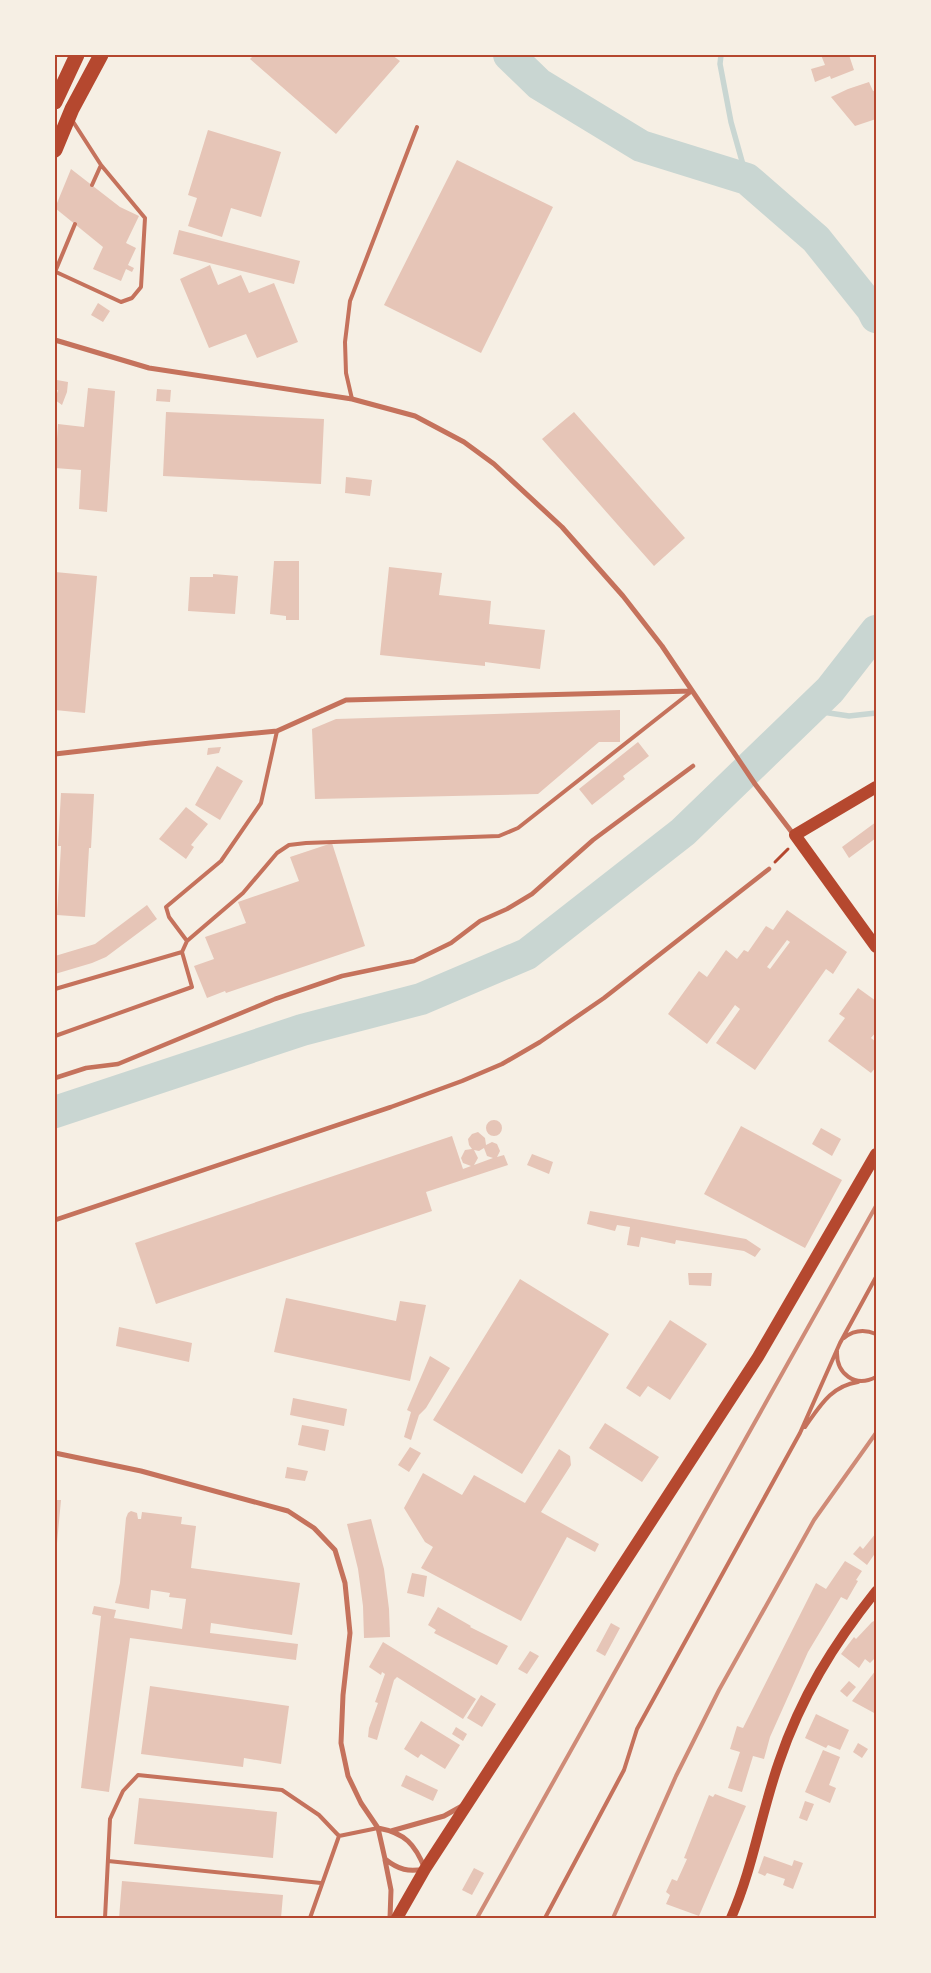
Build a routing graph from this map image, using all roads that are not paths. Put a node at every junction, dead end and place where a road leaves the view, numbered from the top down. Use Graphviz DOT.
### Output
graph roads {
  1 [pos="77,55"];
  2 [pos="101,55"];
  3 [pos="55,102"];
  4 [pos="69,116"];
  5 [pos="417,127"];
  6 [pos="55,150"];
  7 [pos="100,165"];
  8 [pos="92,185"];
  9 [pos="75,224"];
  10 [pos="55,272"];
  11 [pos="55,341"];
  12 [pos="352,399"];
  13 [pos="692,691"];
  14 [pos="277,732"];
  15 [pos="55,754"];
  16 [pos="693,766"];
  17 [pos="876,786"];
  18 [pos="795,835"];
  19 [pos="768,870"];
  20 [pos="187,941"];
  21 [pos="876,947"];
  22 [pos="182,952"];
  23 [pos="55,989"];
  24 [pos="55,1036"];
  25 [pos="55,1078"];
  26 [pos="876,1154"];
  27 [pos="55,1220"];
  28 [pos="876,1277"];
  29 [pos="876,1334"];
  30 [pos="840,1343"];
  31 [pos="876,1378"];
  32 [pos="859,1382"];
  33 [pos="800,1433"];
  34 [pos="55,1453"];
  35 [pos="876,1591"];
  36 [pos="471,1801"];
  37 [pos="378,1828"];
  38 [pos="391,1830"];
  39 [pos="339,1836"];
  40 [pos="385,1859"];
  41 [pos="108,1861"];
  42 [pos="425,1869"];
  43 [pos="321,1883"];
  44 [pos="738,1902"];
  45 [pos="105,1918"];
  46 [pos="310,1918"];
  47 [pos="390,1918"];
  48 [pos="397,1918"];
  49 [pos="545,1918"];
  50 [pos="732,1918"];
  51 [pos="737,1918"];
  1 -- 3 [label="highway"];
  2 -- 4 [label="highway"];
  4 -- 6 [label="highway"];
  4 -- 7 [label="lane"];
  5 -- 12 [label="lane"];
  7 -- 8 [label="lane"];
  7 -- 10 [label="lane"];
  9 -- 10 [label="lane"];
  11 -- 12 [label="street"];
  12 -- 13 [label="street"];
  13 -- 14 [label="street"];
  13 -- 18 [label="street"];
  13 -- 20 [label="lane"];
  14 -- 15 [label="street"];
  14 -- 20 [label="lane"];
  16 -- 25 [label="street"];
  17 -- 18 [label="main road"];
  18 -- 21 [label="main road"];
  19 -- 27 [label="street"];
  20 -- 22 [label="lane"];
  22 -- 23 [label="lane"];
  22 -- 24 [label="lane"];
  26 -- 36 [label="main road"];
  28 -- 30 [label="lane"];
  29 -- 30 [label="lane"];
  30 -- 32 [label="lane"];
  30 -- 33 [label="lane"];
  31 -- 32 [label="lane"];
  32 -- 33 [label="lane"];
  33 -- 49 [label="lane"];
  34 -- 37 [label="street"];
  35 -- 44 [label="main road"];
  36 -- 38 [label="street"];
  36 -- 42 [label="main road"];
  37 -- 38 [label="street"];
  37 -- 39 [label="lane"];
  37 -- 40 [label="street"];
  38 -- 42 [label="street"];
  39 -- 41 [label="lane"];
  39 -- 43 [label="lane"];
  40 -- 42 [label="street"];
  40 -- 47 [label="street"];
  41 -- 43 [label="lane"];
  41 -- 45 [label="lane"];
  42 -- 48 [label="main road"];
  43 -- 46 [label="lane"];
  44 -- 50 [label="main road"];
  44 -- 51 [label="main road"];
}
